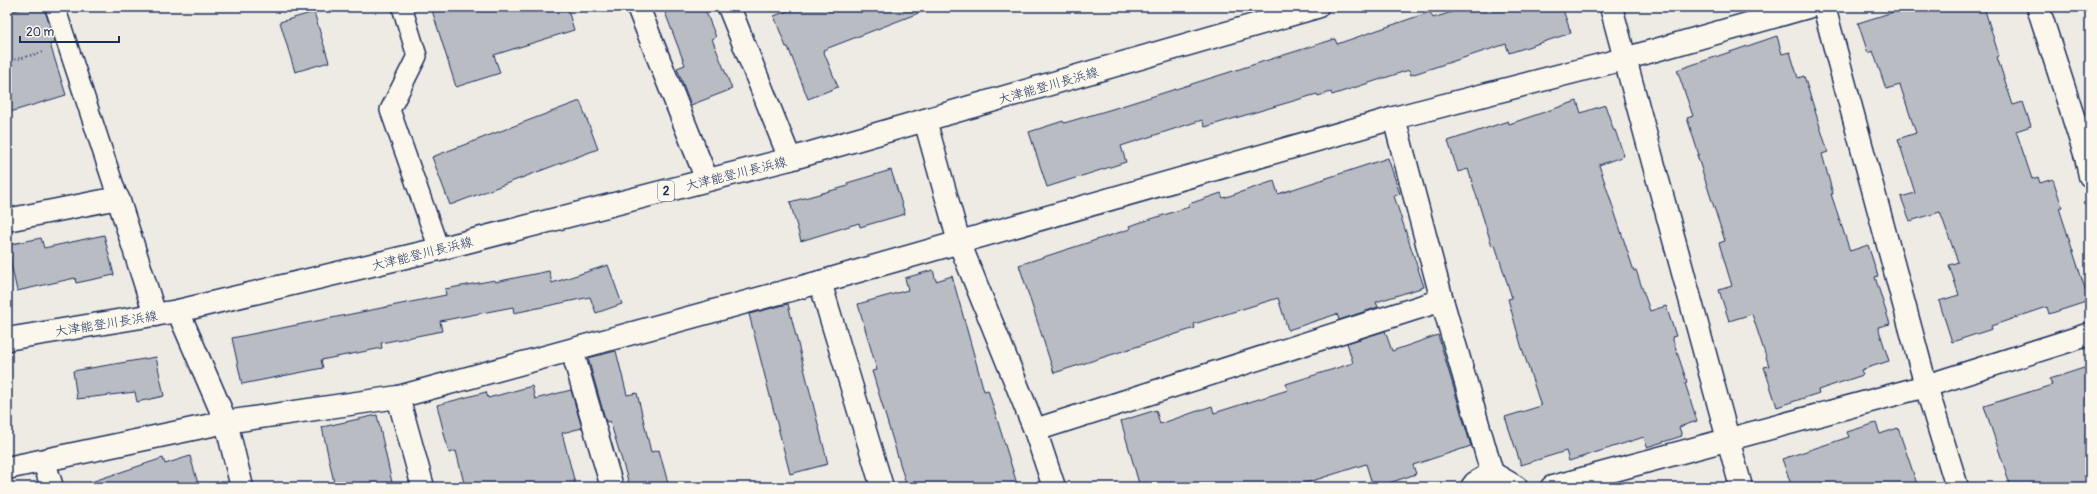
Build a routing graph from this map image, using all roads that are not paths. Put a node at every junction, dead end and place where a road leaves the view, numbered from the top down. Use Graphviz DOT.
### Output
graph roads {
  1 [pos="55,7"];
  2 [pos="402,7"];
  3 [pos="638,7"];
  4 [pos="729,7"];
  5 [pos="1317,7"];
  6 [pos="1611,7"];
  7 [pos="1808,7"];
  8 [pos="1824,7"];
  9 [pos="2038,7"];
  10 [pos="1624,59"];
  11 [pos="1394,118"];
  12 [pos="924,120"];
  13 [pos="790,159"];
  14 [pos="2089,163"];
  15 [pos="707,180"];
  16 [pos="118,198"];
  17 [pos="7,220"];
  18 [pos="959,242"];
  19 [pos="438,249"];
  20 [pos="820,282"];
  21 [pos="1442,300"];
  22 [pos="178,311"];
  23 [pos="155,315"];
  24 [pos="2090,334"];
  25 [pos="7,339"];
  26 [pos="572,350"];
  27 [pos="1926,386"];
  28 [pos="398,397"];
  29 [pos="226,422"];
  30 [pos="1035,430"];
  31 [pos="1727,441"];
  32 [pos="44,462"];
  33 [pos="7,468"];
  34 [pos="1492,473"];
  35 [pos="52,487"];
  36 [pos="242,487"];
  37 [pos="423,487"];
  38 [pos="612,487"];
  39 [pos="882,487"];
  40 [pos="1054,487"];
  41 [pos="1472,487"];
  42 [pos="1516,487"];
  43 [pos="1552,487"];
  44 [pos="1741,487"];
  45 [pos="1957,487"];
  1 -- 16 [label="lane"];
  2 -- 19 [label="lane"];
  3 -- 15 [label="street"];
  4 -- 13 [label="street"];
  5 -- 12 [label="street, 大津能登川長浜線 / 2"];
  6 -- 10 [label="street"];
  7 -- 10 [label="street"];
  8 -- 27 [label="street"];
  9 -- 14 [label="street"];
  10 -- 11 [label="street"];
  10 -- 31 [label="street"];
  11 -- 18 [label="street"];
  11 -- 21 [label="street"];
  12 -- 13 [label="street, 大津能登川長浜線 / 2"];
  12 -- 18 [label="street"];
  13 -- 15 [label="street, 大津能登川長浜線 / 2"];
  15 -- 19 [label="street, 大津能登川長浜線 / 2"];
  16 -- 17 [label="street"];
  16 -- 23 [label="street"];
  18 -- 20 [label="street"];
  18 -- 30 [label="street"];
  19 -- 22 [label="street, 大津能登川長浜線 / 2"];
  20 -- 26 [label="street"];
  20 -- 39 [label="street"];
  21 -- 30 [label="street"];
  21 -- 34 [label="street"];
  22 -- 23 [label="street, 大津能登川長浜線 / 2"];
  22 -- 29 [label="street"];
  23 -- 25 [label="street, 大津能登川長浜線 / 2"];
  24 -- 27 [label="street"];
  26 -- 28 [label="street"];
  26 -- 38 [label="street"];
  27 -- 31 [label="street"];
  27 -- 45 [label="street"];
  28 -- 29 [label="street"];
  28 -- 37 [label="street"];
  29 -- 32 [label="street"];
  29 -- 36 [label="street"];
  30 -- 40 [label="street"];
  31 -- 43 [label="street"];
  31 -- 44 [label="street"];
  32 -- 33 [label="street"];
  32 -- 35 [label="street"];
  34 -- 41 [label="street"];
  34 -- 42 [label="street"];
}
